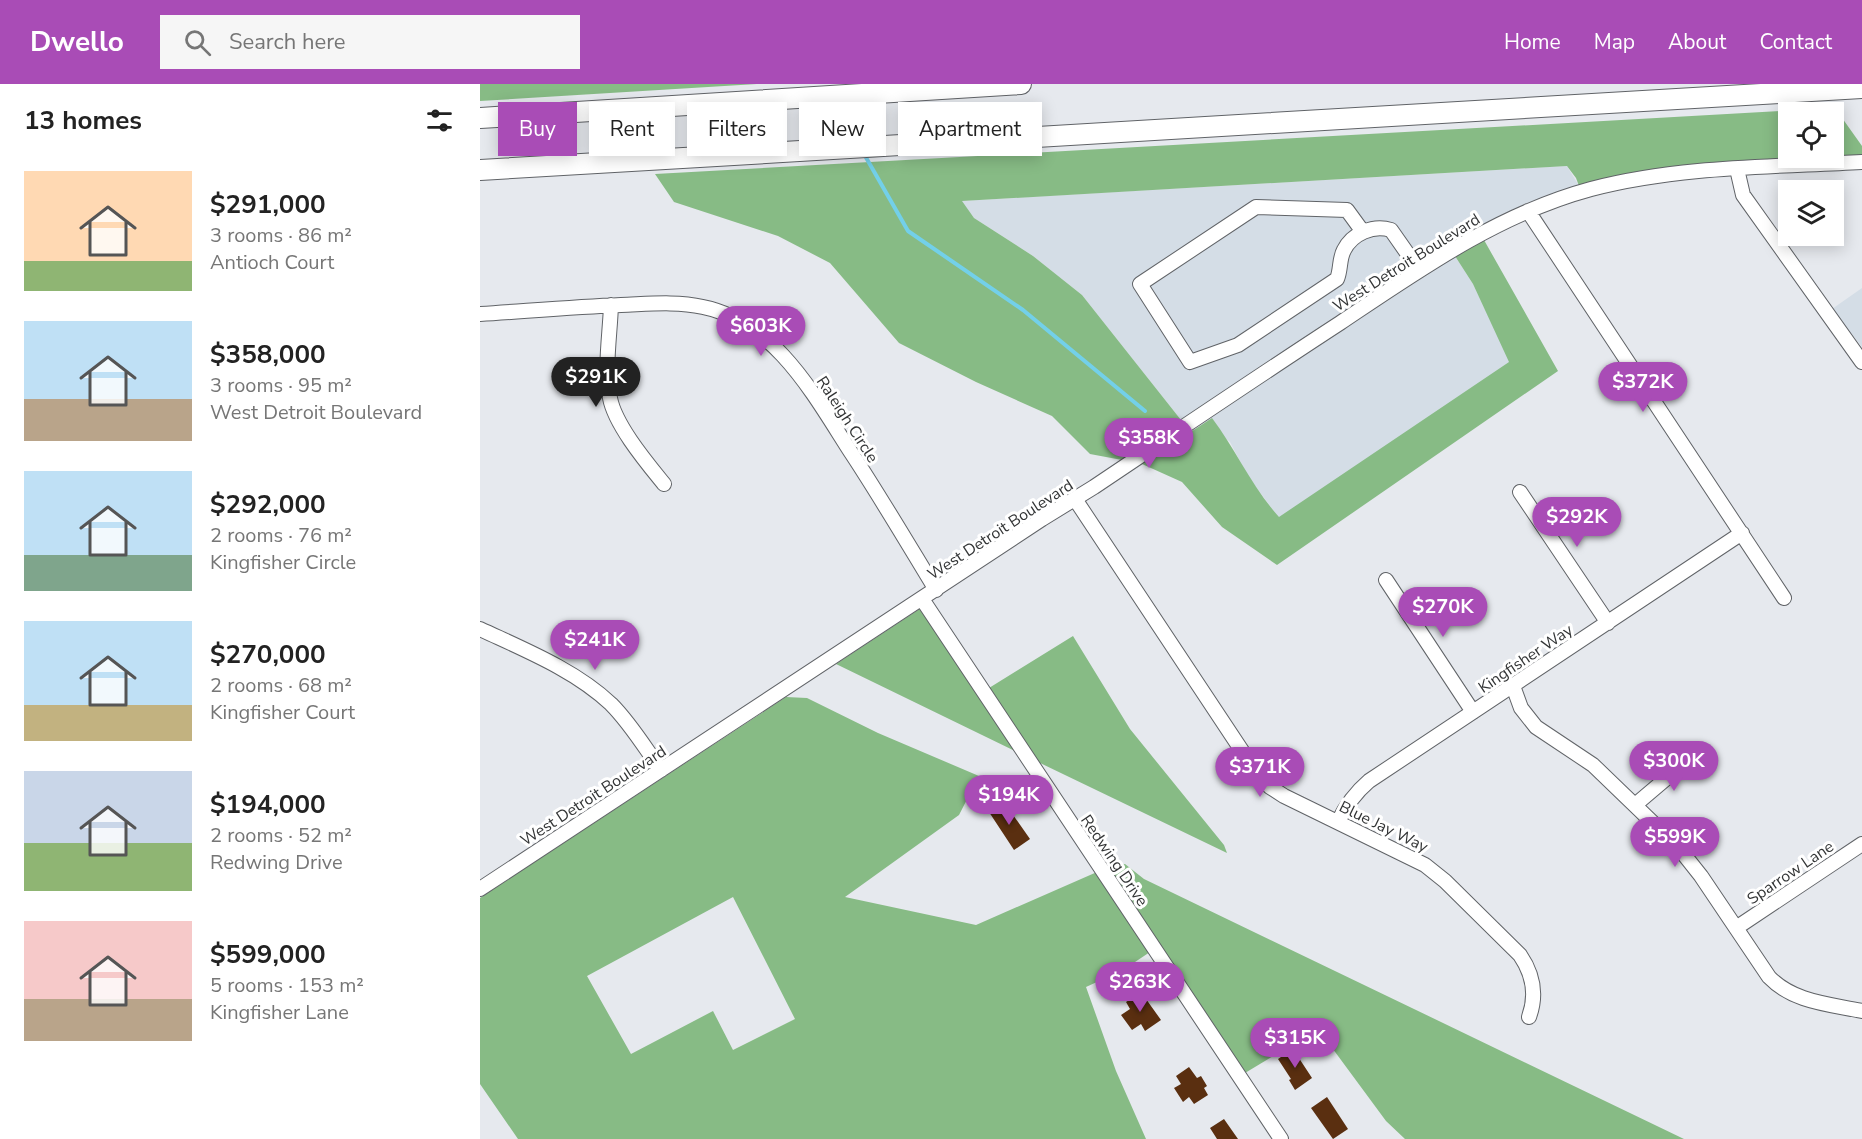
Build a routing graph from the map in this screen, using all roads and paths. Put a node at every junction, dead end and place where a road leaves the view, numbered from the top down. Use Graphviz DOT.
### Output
graph roads {
  1 [pos="1021,84"];
  2 [pos="1862,88"];
  3 [pos="480,118"];
  4 [pos="1862,162"];
  5 [pos="1737,169"];
  6 [pos="480,170"];
  7 [pos="1528,211"];
  8 [pos="1363,232"];
  9 [pos="1419,270"];
  10 [pos="611,305"];
  11 [pos="480,314"];
  12 [pos="1862,362"];
  13 [pos="664,484"];
  14 [pos="1520,492"];
  15 [pos="1075,499"];
  16 [pos="1742,534"];
  17 [pos="1386,580"];
  18 [pos="936,590"];
  19 [pos="1784,598"];
  20 [pos="922,599"];
  21 [pos="1608,623"];
  22 [pos="480,629"];
  23 [pos="1513,686"];
  24 [pos="1473,712"];
  25 [pos="1695,758"];
  26 [pos="661,771"];
  27 [pos="1635,805"];
  28 [pos="1338,822"];
  29 [pos="1862,844"];
  30 [pos="480,889"];
  31 [pos="1736,928"];
  32 [pos="1862,1011"];
  33 [pos="1529,1017"];
  34 [pos="1281,1139"];
  1 -- 3 [label="highway"];
  2 -- 6 [label="highway"];
  4 -- 5 [label="street, West Detroit Boulevard"];
  5 -- 7 [label="street, West Detroit Boulevard"];
  5 -- 12 [label="street"];
  7 -- 9 [label="street, West Detroit Boulevard"];
  7 -- 16 [label="street"];
  8 -- 8 [label="street"];
  8 -- 9 [label="street"];
  9 -- 15 [label="street, West Detroit Boulevard"];
  10 -- 11 [label="street, Raleigh Circle"];
  10 -- 13 [label="street"];
  10 -- 18 [label="street, Raleigh Circle"];
  14 -- 21 [label="street"];
  15 -- 18 [label="street, West Detroit Boulevard"];
  15 -- 28 [label="street, Blue Jay Way"];
  16 -- 19 [label="street"];
  16 -- 21 [label="street, Kingfisher Way"];
  17 -- 24 [label="street"];
  18 -- 20 [label="street, West Detroit Boulevard"];
  20 -- 26 [label="street, West Detroit Boulevard"];
  20 -- 34 [label="street, Redwing Drive"];
  21 -- 23 [label="street, Kingfisher Way"];
  22 -- 26 [label="street"];
  23 -- 24 [label="street, Kingfisher Way"];
  23 -- 27 [label="street"];
  24 -- 28 [label="street, Kingfisher Way"];
  25 -- 27 [label="street"];
  26 -- 30 [label="street, West Detroit Boulevard"];
  27 -- 31 [label="street"];
  28 -- 33 [label="street, Blue Jay Way"];
  29 -- 31 [label="street, Sparrow Lane"];
  31 -- 32 [label="street"];
}
